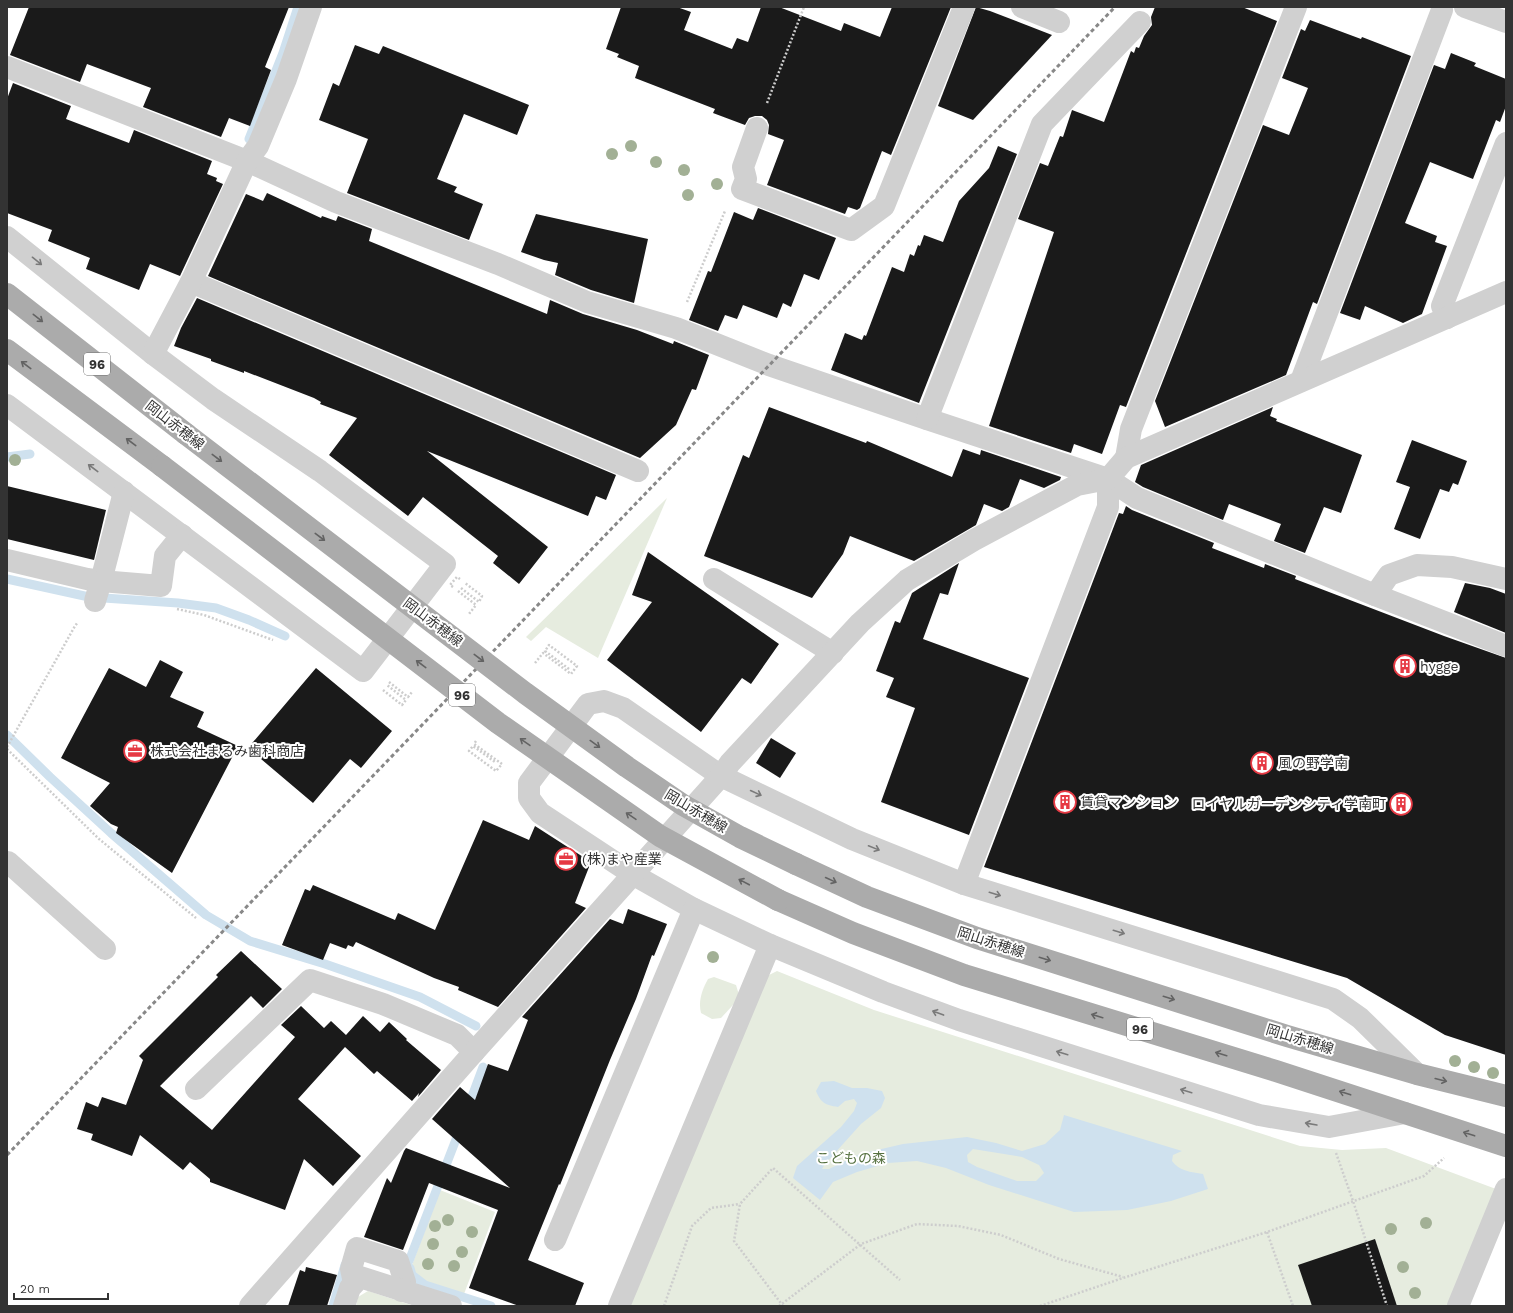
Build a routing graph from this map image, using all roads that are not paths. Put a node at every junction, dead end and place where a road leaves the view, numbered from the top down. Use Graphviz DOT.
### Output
graph roads {
  1 [pos="311,7"];
  2 [pos="964,7"];
  3 [pos="1022,7"];
  4 [pos="1296,7"];
  5 [pos="1465,7"];
  6 [pos="1442,10"];
  7 [pos="1059,22"];
  8 [pos="1140,22"];
  9 [pos="1506,22"];
  10 [pos="7,67"];
  11 [pos="757,128"];
  12 [pos="1506,143"];
  13 [pos="248,161"];
  14 [pos="7,237"];
  15 [pos="191,282"];
  16 [pos="1506,292"];
  17 [pos="7,294"];
  18 [pos="1447,318"];
  19 [pos="7,350"];
  20 [pos="153,354"];
  21 [pos="1301,382"];
  22 [pos="7,405"];
  23 [pos="927,419"];
  24 [pos="1126,458"];
  25 [pos="638,471"];
  26 [pos="1108,479"];
  27 [pos="124,492"];
  28 [pos="182,535"];
  29 [pos="7,560"];
  30 [pos="714,579"];
  31 [pos="1506,579"];
  32 [pos="98,592"];
  33 [pos="1375,595"];
  34 [pos="1506,646"];
  35 [pos="833,653"];
  36 [pos="721,776"];
  37 [pos="7,863"];
  38 [pos="634,875"];
  39 [pos="964,884"];
  40 [pos="694,909"];
  41 [pos="770,945"];
  42 [pos="105,949"];
  43 [pos="474,1052"];
  44 [pos="1417,1074"];
  45 [pos="196,1089"];
  46 [pos="1506,1096"];
  47 [pos="1405,1113"];
  48 [pos="1506,1146"];
  49 [pos="1506,1189"];
  50 [pos="555,1240"];
  51 [pos="354,1283"];
  52 [pos="402,1291"];
  53 [pos="250,1306"];
  54 [pos="344,1306"];
  55 [pos="451,1306"];
  56 [pos="619,1306"];
  57 [pos="1458,1306"];
  1 -- 13 [label="street"];
  2 -- 11 [label="street"];
  3 -- 7 [label="street"];
  4 -- 24 [label="street"];
  5 -- 9 [label="street"];
  6 -- 21 [label="street"];
  8 -- 23 [label="street"];
  10 -- 13 [label="street"];
  12 -- 18 [label="street"];
  13 -- 15 [label="street"];
  13 -- 23 [label="street"];
  14 -- 20 [label="street, one-way"];
  15 -- 20 [label="street"];
  15 -- 25 [label="street"];
  16 -- 18 [label="street"];
  17 -- 44 [label="main road, 岡山赤穂線 / 96, one-way, bridge"];
  18 -- 21 [label="street"];
  47 -- 19 [label="main road, 96, one-way, bridge"];
  20 -- 28 [label="street"];
  21 -- 24 [label="street"];
  27 -- 22 [label="street, one-way"];
  23 -- 26 [label="street"];
  24 -- 26 [label="street"];
  26 -- 33 [label="street"];
  26 -- 35 [label="street"];
  26 -- 39 [label="street"];
  27 -- 28 [label="street"];
  27 -- 32 [label="street"];
  28 -- 32 [label="street"];
  29 -- 32 [label="street"];
  30 -- 35 [label="street"];
  31 -- 33 [label="street"];
  33 -- 34 [label="street"];
  35 -- 36 [label="street"];
  36 -- 38 [label="street"];
  36 -- 38 [label="street"];
  36 -- 39 [label="street, one-way"];
  37 -- 42 [label="street"];
  38 -- 40 [label="street"];
  38 -- 43 [label="street"];
  39 -- 44 [label="street, one-way"];
  40 -- 41 [label="street"];
  40 -- 50 [label="street"];
  47 -- 41 [label="street, one-way"];
  41 -- 56 [label="street"];
  43 -- 45 [label="street"];
  43 -- 53 [label="street"];
  44 -- 46 [label="main road, 岡山赤穂線 / 96, one-way"];
  48 -- 47 [label="main road, 96, one-way"];
  49 -- 57 [label="street"];
  51 -- 52 [label="street"];
  51 -- 52 [label="street"];
  51 -- 54 [label="street"];
  52 -- 55 [label="street"];
}
